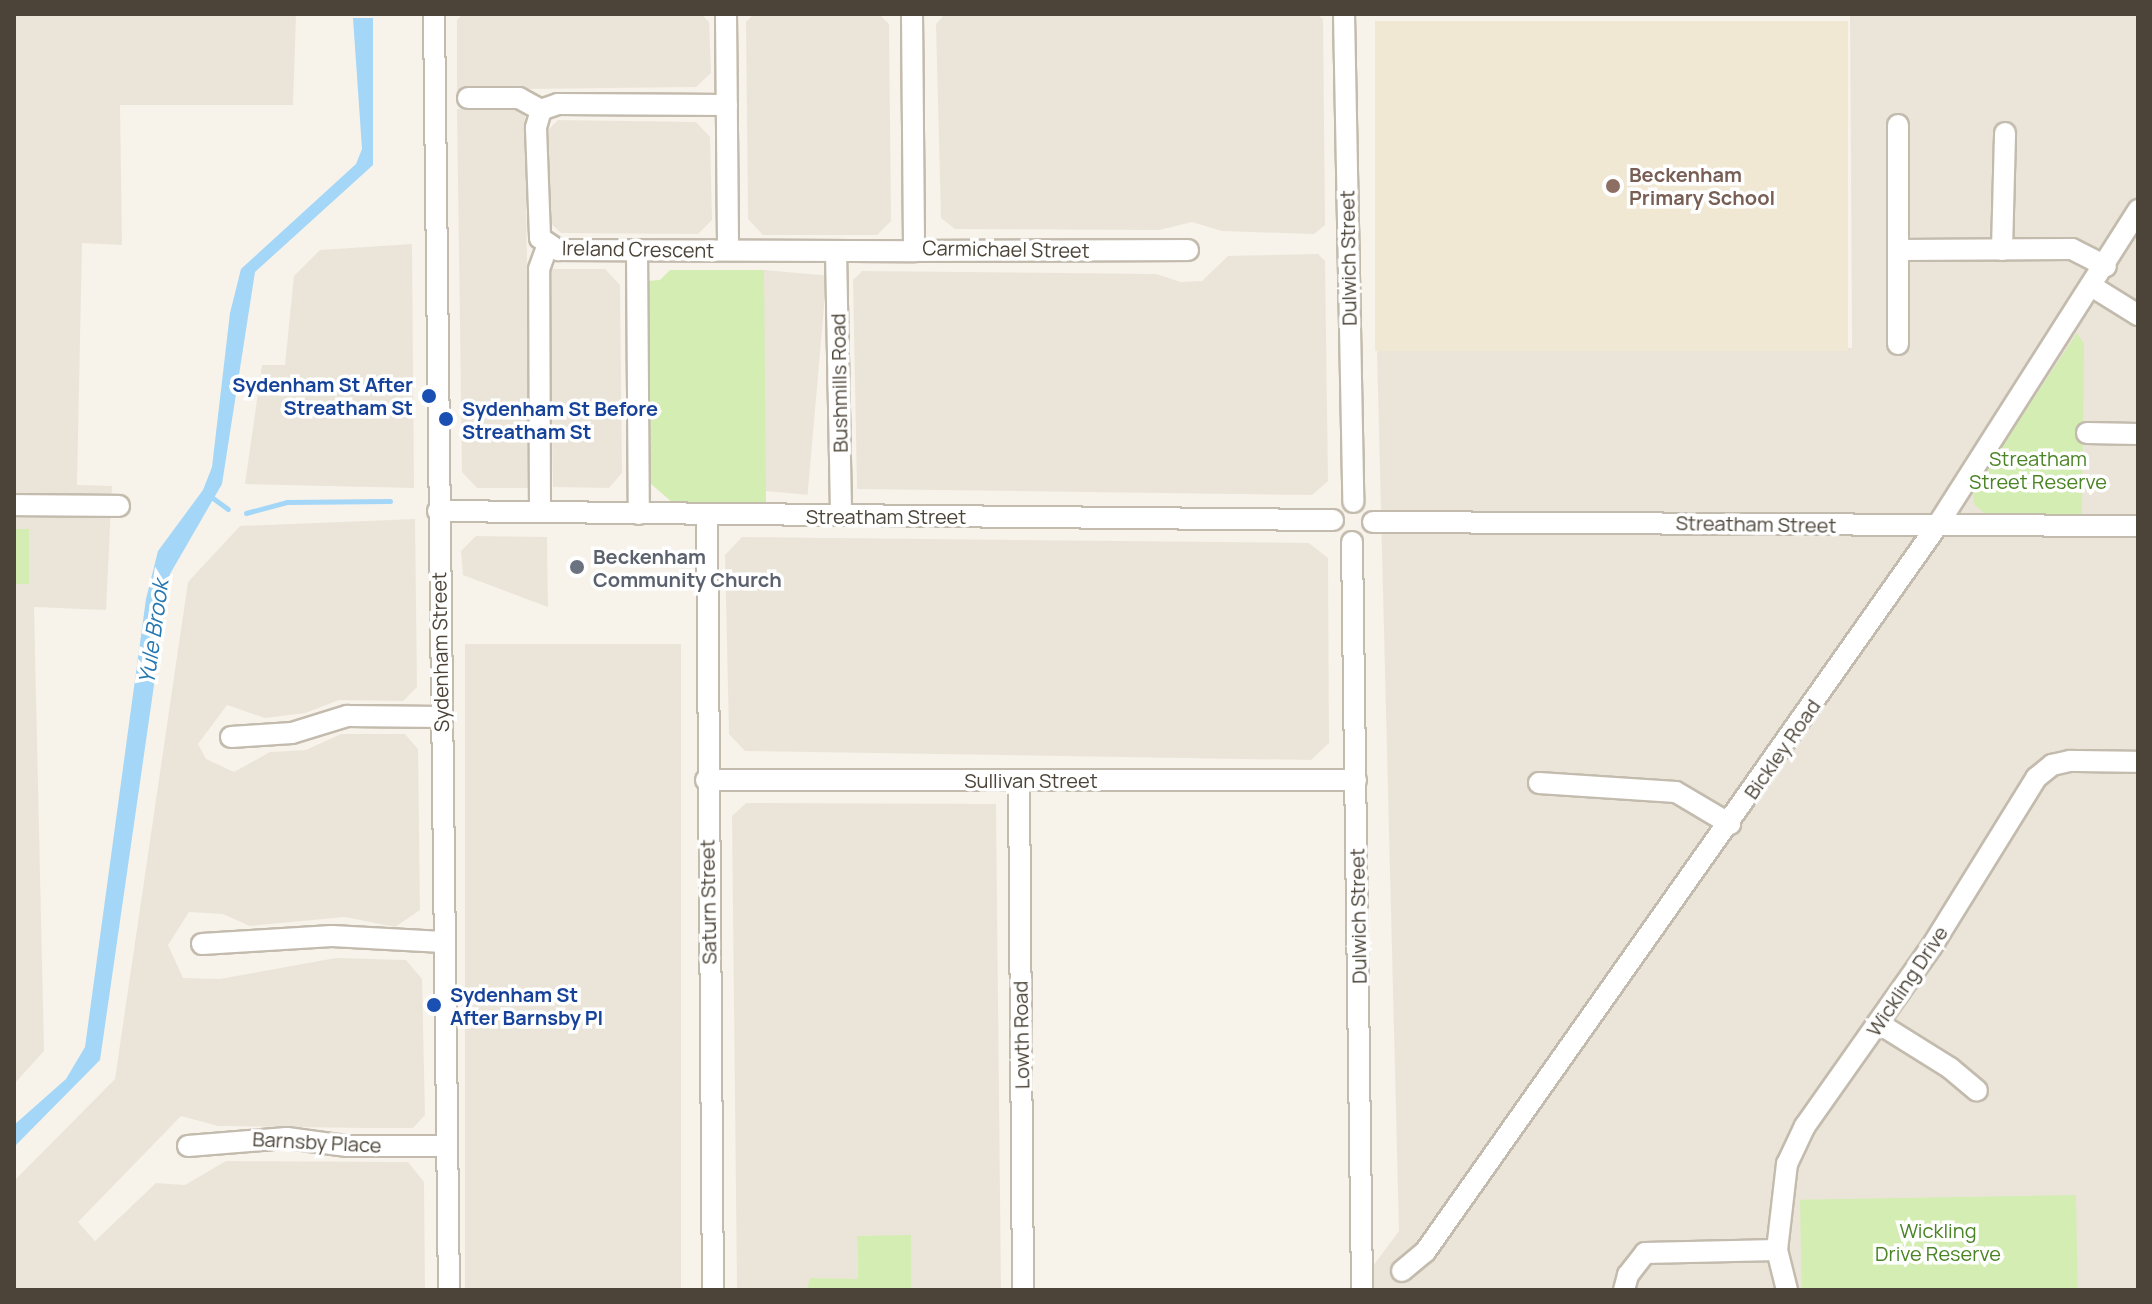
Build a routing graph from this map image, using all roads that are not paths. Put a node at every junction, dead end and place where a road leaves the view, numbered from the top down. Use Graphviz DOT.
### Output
graph roads {
  1 [pos="434,14"];
  2 [pos="726,14"];
  3 [pos="912,14"];
  4 [pos="1344,14"];
  5 [pos="468,98"];
  6 [pos="727,105"];
  7 [pos="541,110"];
  8 [pos="1898,125"];
  9 [pos="2005,133"];
  10 [pos="2138,210"];
  11 [pos="547,247"];
  12 [pos="637,250"];
  13 [pos="728,250"];
  14 [pos="1188,250"];
  15 [pos="1898,250"];
  16 [pos="2002,250"];
  17 [pos="836,251"];
  18 [pos="914,251"];
  19 [pos="2106,266"];
  20 [pos="2093,287"];
  21 [pos="2138,315"];
  22 [pos="1898,344"];
  23 [pos="2087,433"];
  24 [pos="2138,434"];
  25 [pos="1353,502"];
  26 [pos="14,505"];
  27 [pos="119,506"];
  28 [pos="438,511"];
  29 [pos="540,512"];
  30 [pos="639,514"];
  31 [pos="707,515"];
  32 [pos="841,515"];
  33 [pos="1333,520"];
  34 [pos="1373,522"];
  35 [pos="1937,526"];
  36 [pos="2138,526"];
  37 [pos="1352,542"];
  38 [pos="441,717"];
  39 [pos="231,737"];
  40 [pos="2138,762"];
  41 [pos="706,780"];
  42 [pos="1019,780"];
  43 [pos="1356,780"];
  44 [pos="1539,783"];
  45 [pos="1730,824"];
  46 [pos="443,942"];
  47 [pos="202,944"];
  48 [pos="1878,1023"];
  49 [pos="1977,1091"];
  50 [pos="188,1146"];
  51 [pos="447,1146"];
  52 [pos="1777,1250"];
  53 [pos="1402,1271"];
  54 [pos="449,1290"];
  55 [pos="713,1290"];
  56 [pos="1023,1290"];
  57 [pos="1362,1290"];
  58 [pos="1624,1290"];
  59 [pos="1787,1290"];
  1 -- 28 [label="street, Sydenham Street"];
  2 -- 6 [label="street"];
  3 -- 18 [label="street, Carmichael Street"];
  4 -- 25 [label="street, Dulwich Street"];
  5 -- 7 [label="street"];
  6 -- 7 [label="street"];
  6 -- 13 [label="street"];
  7 -- 11 [label="street, Ireland Crescent"];
  8 -- 15 [label="street"];
  9 -- 16 [label="street"];
  10 -- 19 [label="street, Bickley Road"];
  11 -- 12 [label="street, Ireland Crescent"];
  11 -- 29 [label="street"];
  12 -- 13 [label="street, Ireland Crescent"];
  12 -- 30 [label="street"];
  13 -- 17 [label="street, Ireland Crescent"];
  14 -- 18 [label="street, Carmichael Street"];
  15 -- 16 [label="street"];
  15 -- 22 [label="street"];
  16 -- 19 [label="street"];
  17 -- 18 [label="street, Ireland Crescent"];
  17 -- 32 [label="street, Bushmills Road"];
  19 -- 20 [label="street, Bickley Road"];
  20 -- 21 [label="street"];
  20 -- 35 [label="street, Bickley Road"];
  23 -- 24 [label="street"];
  25 -- 33 [label="street"];
  25 -- 34 [label="street"];
  26 -- 27 [label="street"];
  28 -- 29 [label="street, Streatham Street"];
  28 -- 38 [label="street, Sydenham Street"];
  29 -- 30 [label="street, Streatham Street"];
  30 -- 31 [label="street, Streatham Street"];
  31 -- 32 [label="street, Streatham Street"];
  31 -- 41 [label="street, Saturn Street"];
  32 -- 33 [label="street, Streatham Street"];
  33 -- 37 [label="street"];
  34 -- 35 [label="street, Streatham Street"];
  34 -- 37 [label="street"];
  35 -- 36 [label="street, Streatham Street"];
  35 -- 45 [label="street, Bickley Road"];
  37 -- 43 [label="street, Dulwich Street"];
  38 -- 39 [label="street"];
  38 -- 46 [label="street, Sydenham Street"];
  40 -- 48 [label="street, Wickling Drive"];
  41 -- 42 [label="street, Sullivan Street"];
  41 -- 55 [label="street, Saturn Street"];
  42 -- 43 [label="street, Sullivan Street"];
  42 -- 56 [label="street, Lowth Road"];
  43 -- 57 [label="street, Dulwich Street"];
  44 -- 45 [label="street"];
  45 -- 53 [label="street, Bickley Road"];
  46 -- 47 [label="street"];
  46 -- 51 [label="street, Sydenham Street"];
  48 -- 49 [label="street"];
  48 -- 52 [label="street, Wickling Drive"];
  50 -- 51 [label="street, Barnsby Place"];
  51 -- 54 [label="street, Sydenham Street"];
  52 -- 58 [label="street"];
  52 -- 59 [label="street, Wickling Drive"];
}
